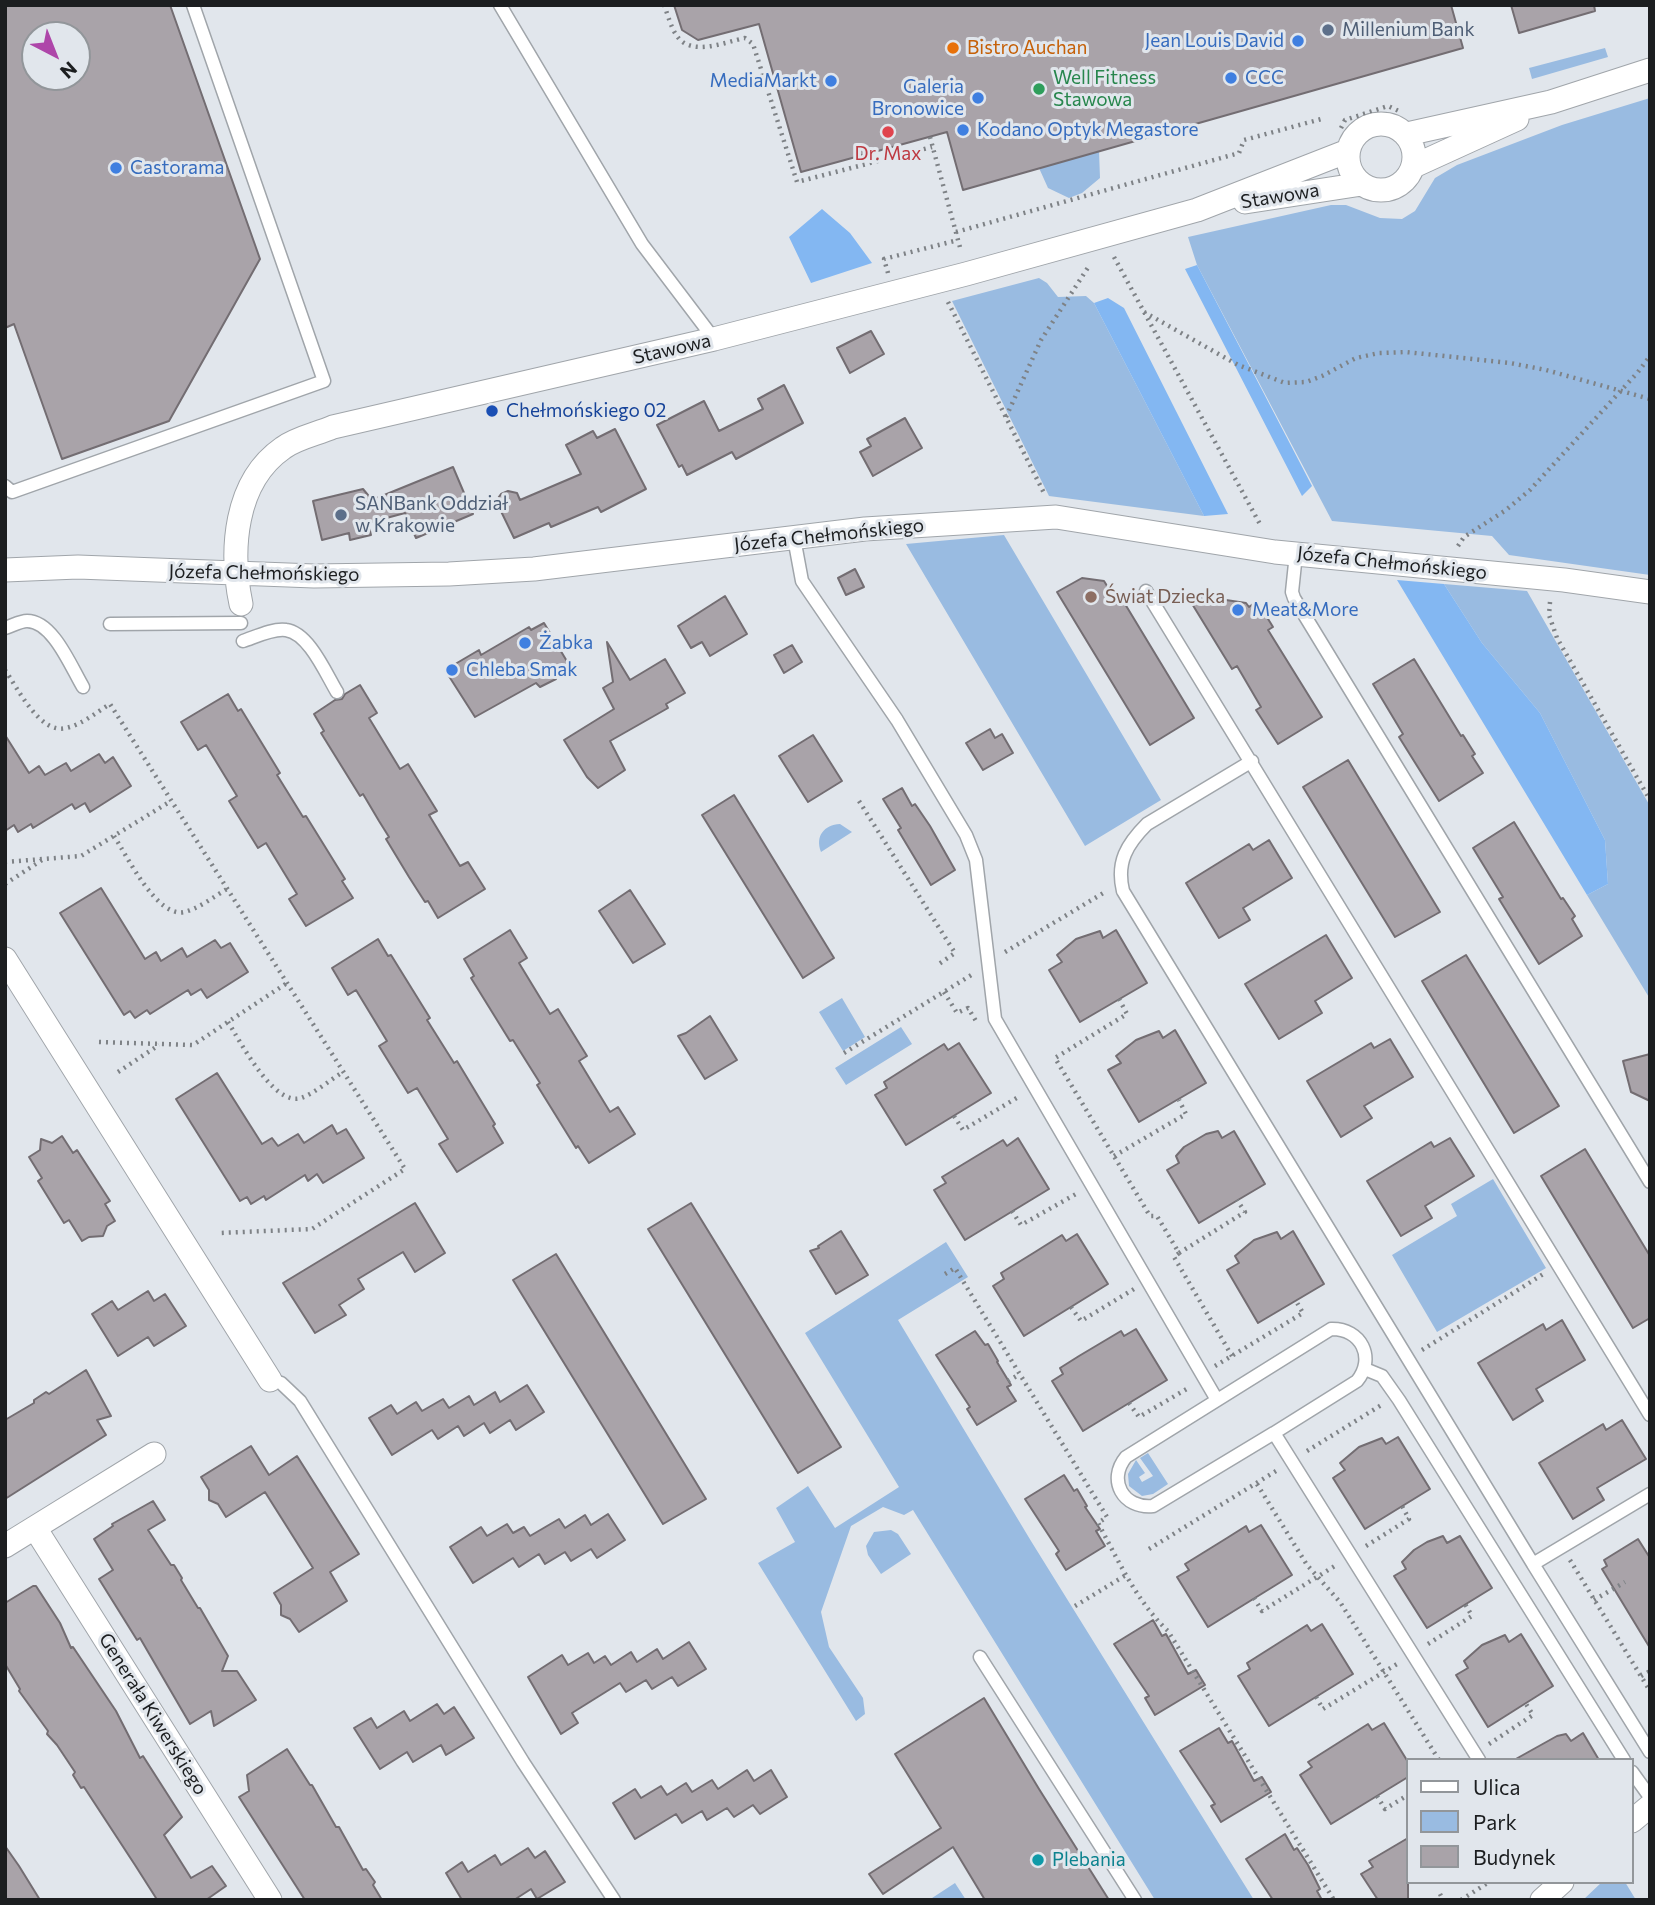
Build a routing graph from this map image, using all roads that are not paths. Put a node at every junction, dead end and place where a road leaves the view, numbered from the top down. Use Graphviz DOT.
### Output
graph roads {
  1 [pos="193,5"];
  2 [pos="500,5"];
  3 [pos="1650,70"];
  4 [pos="1551,102"];
  5 [pos="1407,134"];
  6 [pos="1348,151"];
  7 [pos="1414,166"];
  8 [pos="1363,184"];
  9 [pos="1197,209"];
  10 [pos="714,339"];
  11 [pos="5,486"];
  12 [pos="794,538"];
  13 [pos="1286,553"];
  14 [pos="5,570"];
  15 [pos="235,575"];
  16 [pos="1146,591"];
  17 [pos="1650,592"];
  18 [pos="241,613"];
  19 [pos="110,624"];
  20 [pos="5,628"];
  21 [pos="243,640"];
  22 [pos="83,687"];
  23 [pos="337,692"];
  24 [pos="1252,761"];
  25 [pos="5,959"];
  26 [pos="1650,1182"];
  27 [pos="1365,1369"];
  28 [pos="270,1380"];
  29 [pos="1217,1400"];
  30 [pos="1650,1415"];
  31 [pos="1274,1433"];
  32 [pos="154,1454"];
  33 [pos="1650,1494"];
  34 [pos="35,1528"];
  35 [pos="5,1546"];
  36 [pos="1533,1564"];
  37 [pos="980,1657"];
  38 [pos="1650,1752"];
  39 [pos="1477,1756"];
  40 [pos="1623,1758"];
  41 [pos="1634,1775"];
  42 [pos="1650,1797"];
  43 [pos="1650,1806"];
  44 [pos="1634,1819"];
  45 [pos="1560,1884"];
  46 [pos="271,1900"];
  47 [pos="614,1900"];
  48 [pos="1135,1900"];
  49 [pos="1542,1900"];
  1 -- 11 [label="lane"];
  2 -- 10 [label="lane"];
  3 -- 4 [label="street, Stawowa"];
  4 -- 5 [label="street, Stawowa"];
  4 -- 7 [label="street, Stawowa"];
  5 -- 6 [label="street, Stawowa"];
  5 -- 7 [label="street"];
  6 -- 8 [label="street"];
  6 -- 9 [label="street, Stawowa"];
  7 -- 8 [label="street, Stawowa"];
  8 -- 9 [label="street, Stawowa"];
  9 -- 10 [label="street, Stawowa"];
  10 -- 15 [label="street, Stawowa"];
  12 -- 13 [label="street, Józefa Chełmońskiego"];
  12 -- 15 [label="street, Józefa Chełmońskiego"];
  12 -- 29 [label="lane"];
  13 -- 17 [label="street, Józefa Chełmońskiego"];
  13 -- 26 [label="lane"];
  14 -- 15 [label="street, Józefa Chełmońskiego"];
  15 -- 18 [label="street, Stawowa"];
  16 -- 24 [label="lane"];
  18 -- 19 [label="lane"];
  20 -- 22 [label="lane"];
  21 -- 23 [label="lane"];
  24 -- 30 [label="lane"];
  24 -- 36 [label="lane"];
  25 -- 28 [label="street"];
  27 -- 29 [label="lane"];
  27 -- 31 [label="lane"];
  27 -- 40 [label="lane"];
  28 -- 47 [label="lane"];
  29 -- 31 [label="lane"];
  31 -- 39 [label="lane"];
  32 -- 34 [label="street"];
  33 -- 36 [label="lane"];
  34 -- 35 [label="street"];
  34 -- 46 [label="street, Generała Kiwerskiego"];
  36 -- 38 [label="lane"];
  37 -- 48 [label="lane"];
  41 -- 42 [label="lane"];
  43 -- 44 [label="street"];
  45 -- 49 [label="street"];
}
